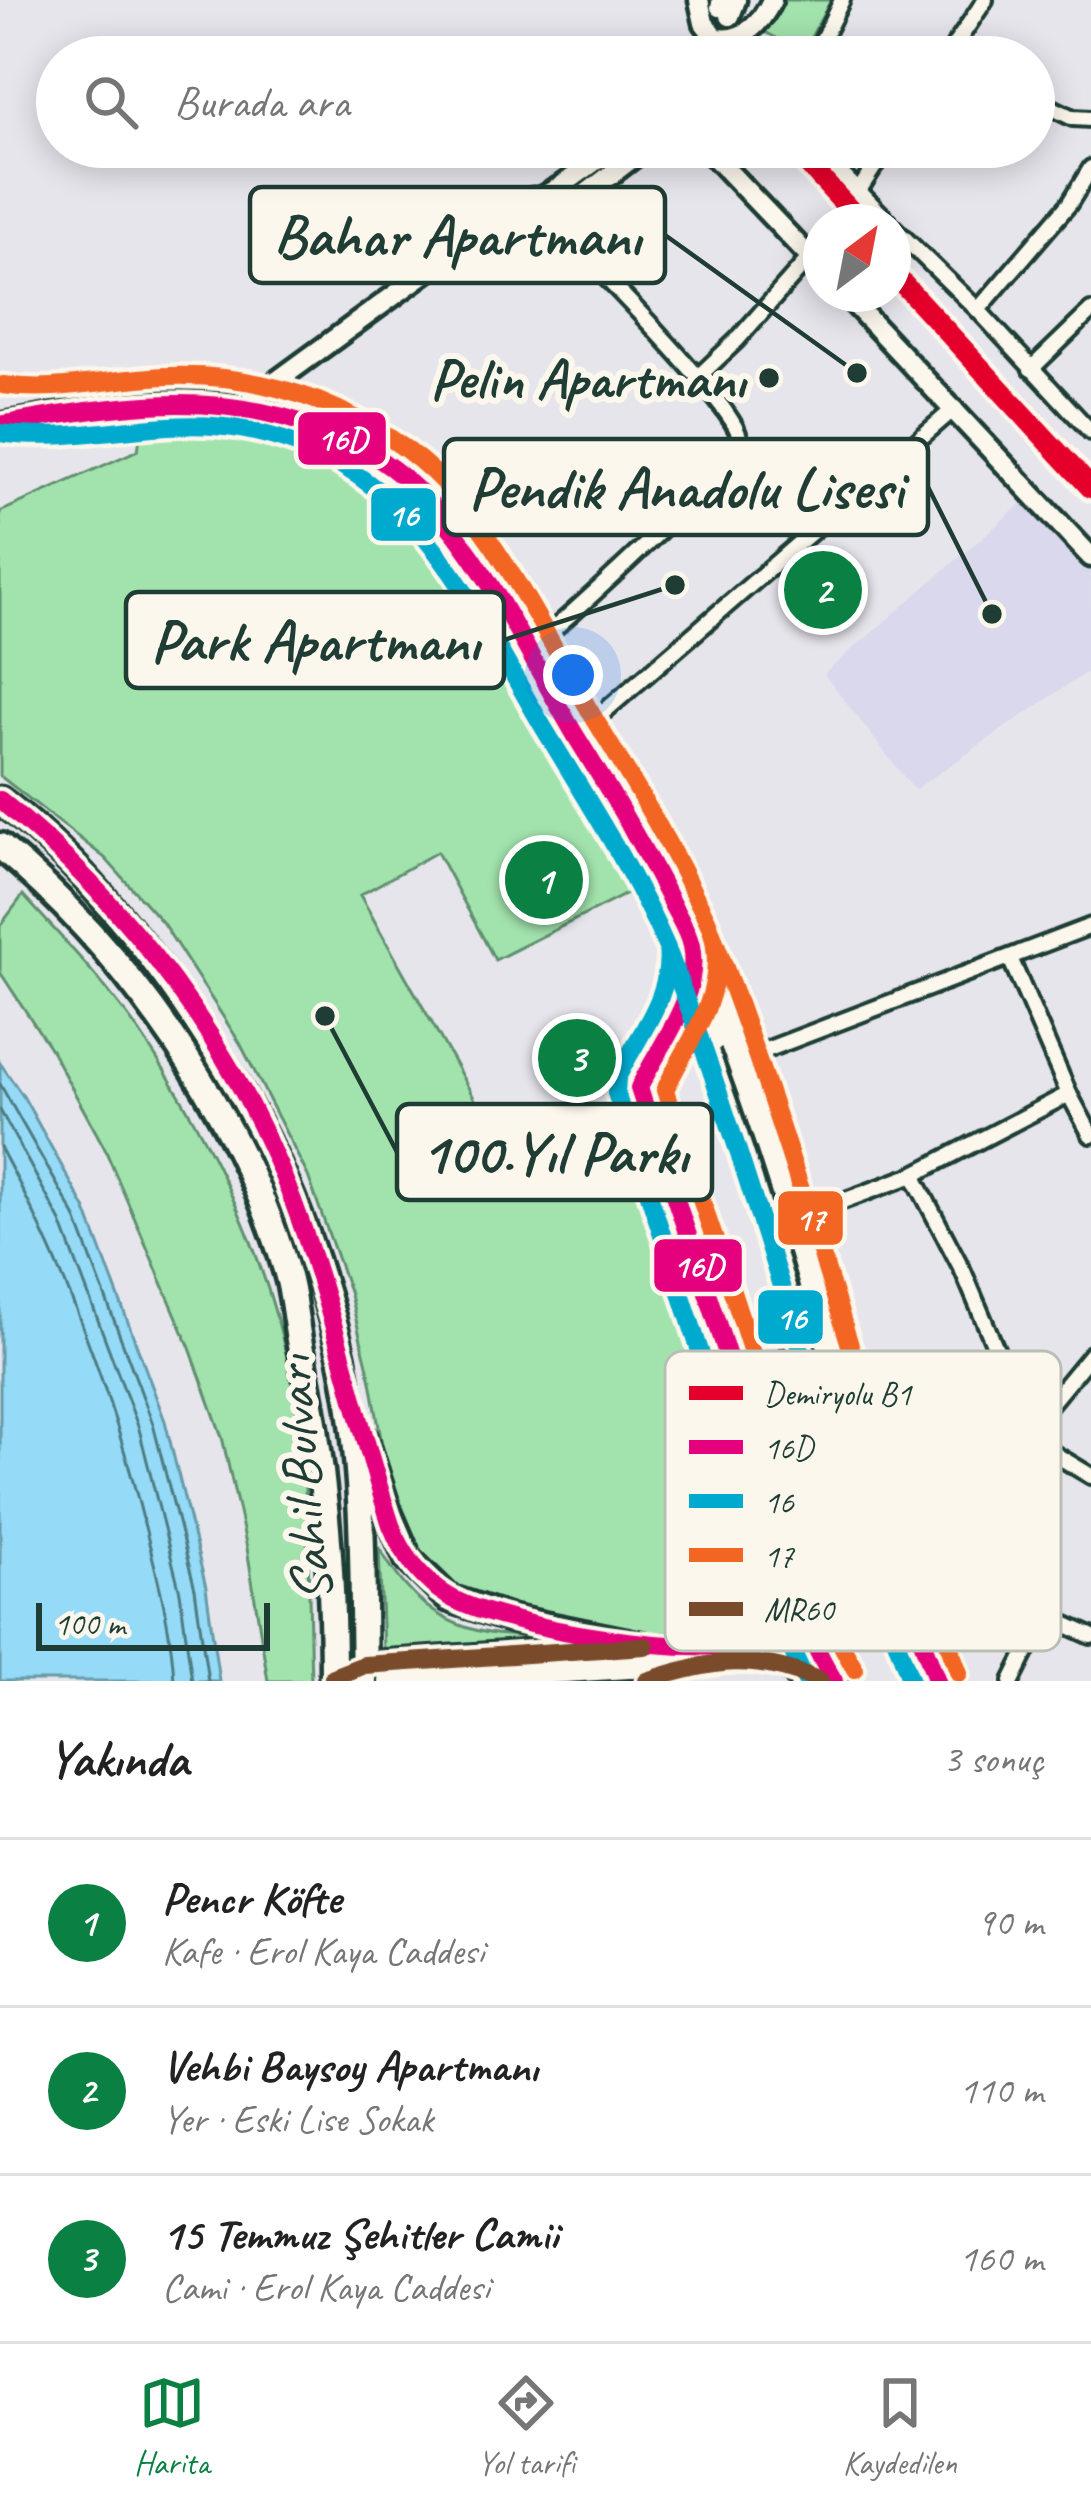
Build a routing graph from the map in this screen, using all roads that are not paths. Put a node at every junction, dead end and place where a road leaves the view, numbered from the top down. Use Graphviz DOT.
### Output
graph roads {
  1 [pos="699,0"];
  2 [pos="772,0"];
  3 [pos="842,0"];
  4 [pos="985,0"];
  5 [pos="749,31"];
  6 [pos="712,36"];
  7 [pos="738,36"];
  8 [pos="748,36"];
  9 [pos="824,36"];
  10 [pos="961,36"];
  11 [pos="1055,109"];
  12 [pos="1091,119"];
  13 [pos="570,168"];
  14 [pos="586,168"];
  15 [pos="622,168"];
  16 [pos="725,168"];
  17 [pos="835,168"];
  18 [pos="873,168"];
  19 [pos="1091,168"];
  20 [pos="858,192"];
  21 [pos="532,199"];
  22 [pos="870,204"];
  23 [pos="911,244"];
  24 [pos="803,250"];
  25 [pos="803,275"];
  26 [pos="978,310"];
  27 [pos="1091,311"];
  28 [pos="862,312"];
  29 [pos="1031,369"];
  30 [pos="697,378"];
  31 [pos="244,404"];
  32 [pos="955,408"];
  33 [pos="0,409"];
  34 [pos="44,414"];
  35 [pos="0,424"];
  36 [pos="1091,432"];
  37 [pos="1091,556"];
  38 [pos="528,651"];
  39 [pos="576,736"];
  40 [pos="0,800"];
  41 [pos="0,846"];
  42 [pos="1091,926"];
  43 [pos="691,947"];
  44 [pos="1010,958"];
  45 [pos="720,1016"];
  46 [pos="671,1028"];
  47 [pos="737,1060"];
  48 [pos="1069,1094"];
  49 [pos="1091,1135"];
  50 [pos="914,1175"];
  51 [pos="789,1221"];
  52 [pos="725,1351"];
  53 [pos="829,1351"];
  54 [pos="997,1351"];
  55 [pos="1091,1354"];
  56 [pos="1061,1390"];
  57 [pos="349,1396"];
  58 [pos="1061,1460"];
  59 [pos="1091,1476"];
  60 [pos="1091,1616"];
  61 [pos="1087,1635"];
  62 [pos="665,1645"];
  63 [pos="645,1646"];
  64 [pos="817,1651"];
  65 [pos="925,1651"];
  66 [pos="1027,1651"];
  67 [pos="706,1660"];
  68 [pos="797,1675"];
  69 [pos="350,1677"];
  70 [pos="391,1681"];
  71 [pos="647,1681"];
  72 [pos="820,1681"];
  73 [pos="834,1681"];
  74 [pos="937,1681"];
  75 [pos="1012,1681"];
  1 -- 6 [label="street"];
  2 -- 5 [label="street"];
  3 -- 9 [label="street"];
  4 -- 10 [label="street"];
  5 -- 7 [label="street"];
  5 -- 8 [label="street"];
  11 -- 12 [label="street"];
  13 -- 21 [label="street"];
  14 -- 21 [label="street"];
  15 -- 21 [label="street"];
  16 -- 24 [label="street"];
  17 -- 20 [label="street"];
  18 -- 20 [label="street"];
  19 -- 26 [label="street"];
  20 -- 22 [label="street"];
  21 -- 30 [label="street"];
  21 -- 31 [label="street"];
  23 -- 26 [label="street"];
  25 -- 30 [label="street"];
  26 -- 29 [label="street"];
  27 -- 29 [label="street"];
  28 -- 32 [label="street"];
  29 -- 36 [label="street"];
  30 -- 38 [label="street"];
  31 -- 34 [label="main road"];
  31 -- 38 [label="main road"];
  32 -- 37 [label="street"];
  32 -- 39 [label="street"];
  33 -- 34 [label="main road"];
  34 -- 35 [label="main road"];
  38 -- 39 [label="main road"];
  39 -- 43 [label="main road"];
  40 -- 57 [label="highway, Sahil Bulvarı"];
  41 -- 69 [label="highway, Sahil Bulvarı"];
  42 -- 44 [label="street"];
  43 -- 45 [label="main road"];
  43 -- 46 [label="main road"];
  44 -- 47 [label="street"];
  44 -- 48 [label="street"];
  45 -- 46 [label="main road"];
  45 -- 46 [label="main road"];
  45 -- 47 [label="main road"];
  46 -- 52 [label="main road"];
  47 -- 51 [label="main road"];
  48 -- 49 [label="street"];
  48 -- 50 [label="street"];
  50 -- 51 [label="street"];
  50 -- 54 [label="street"];
  51 -- 53 [label="main road"];
  55 -- 56 [label="street"];
  57 -- 63 [label="highway"];
  57 -- 69 [label="highway, Sahil Bulvarı"];
  58 -- 59 [label="street"];
  60 -- 61 [label="street"];
  62 -- 63 [label="main road"];
  63 -- 69 [label="highway"];
  64 -- 73 [label="main road"];
  65 -- 74 [label="main road"];
  66 -- 75 [label="street"];
  67 -- 68 [label="main road"];
  67 -- 70 [label="highway"];
  67 -- 71 [label="highway"];
  68 -- 72 [label="main road"];
}
